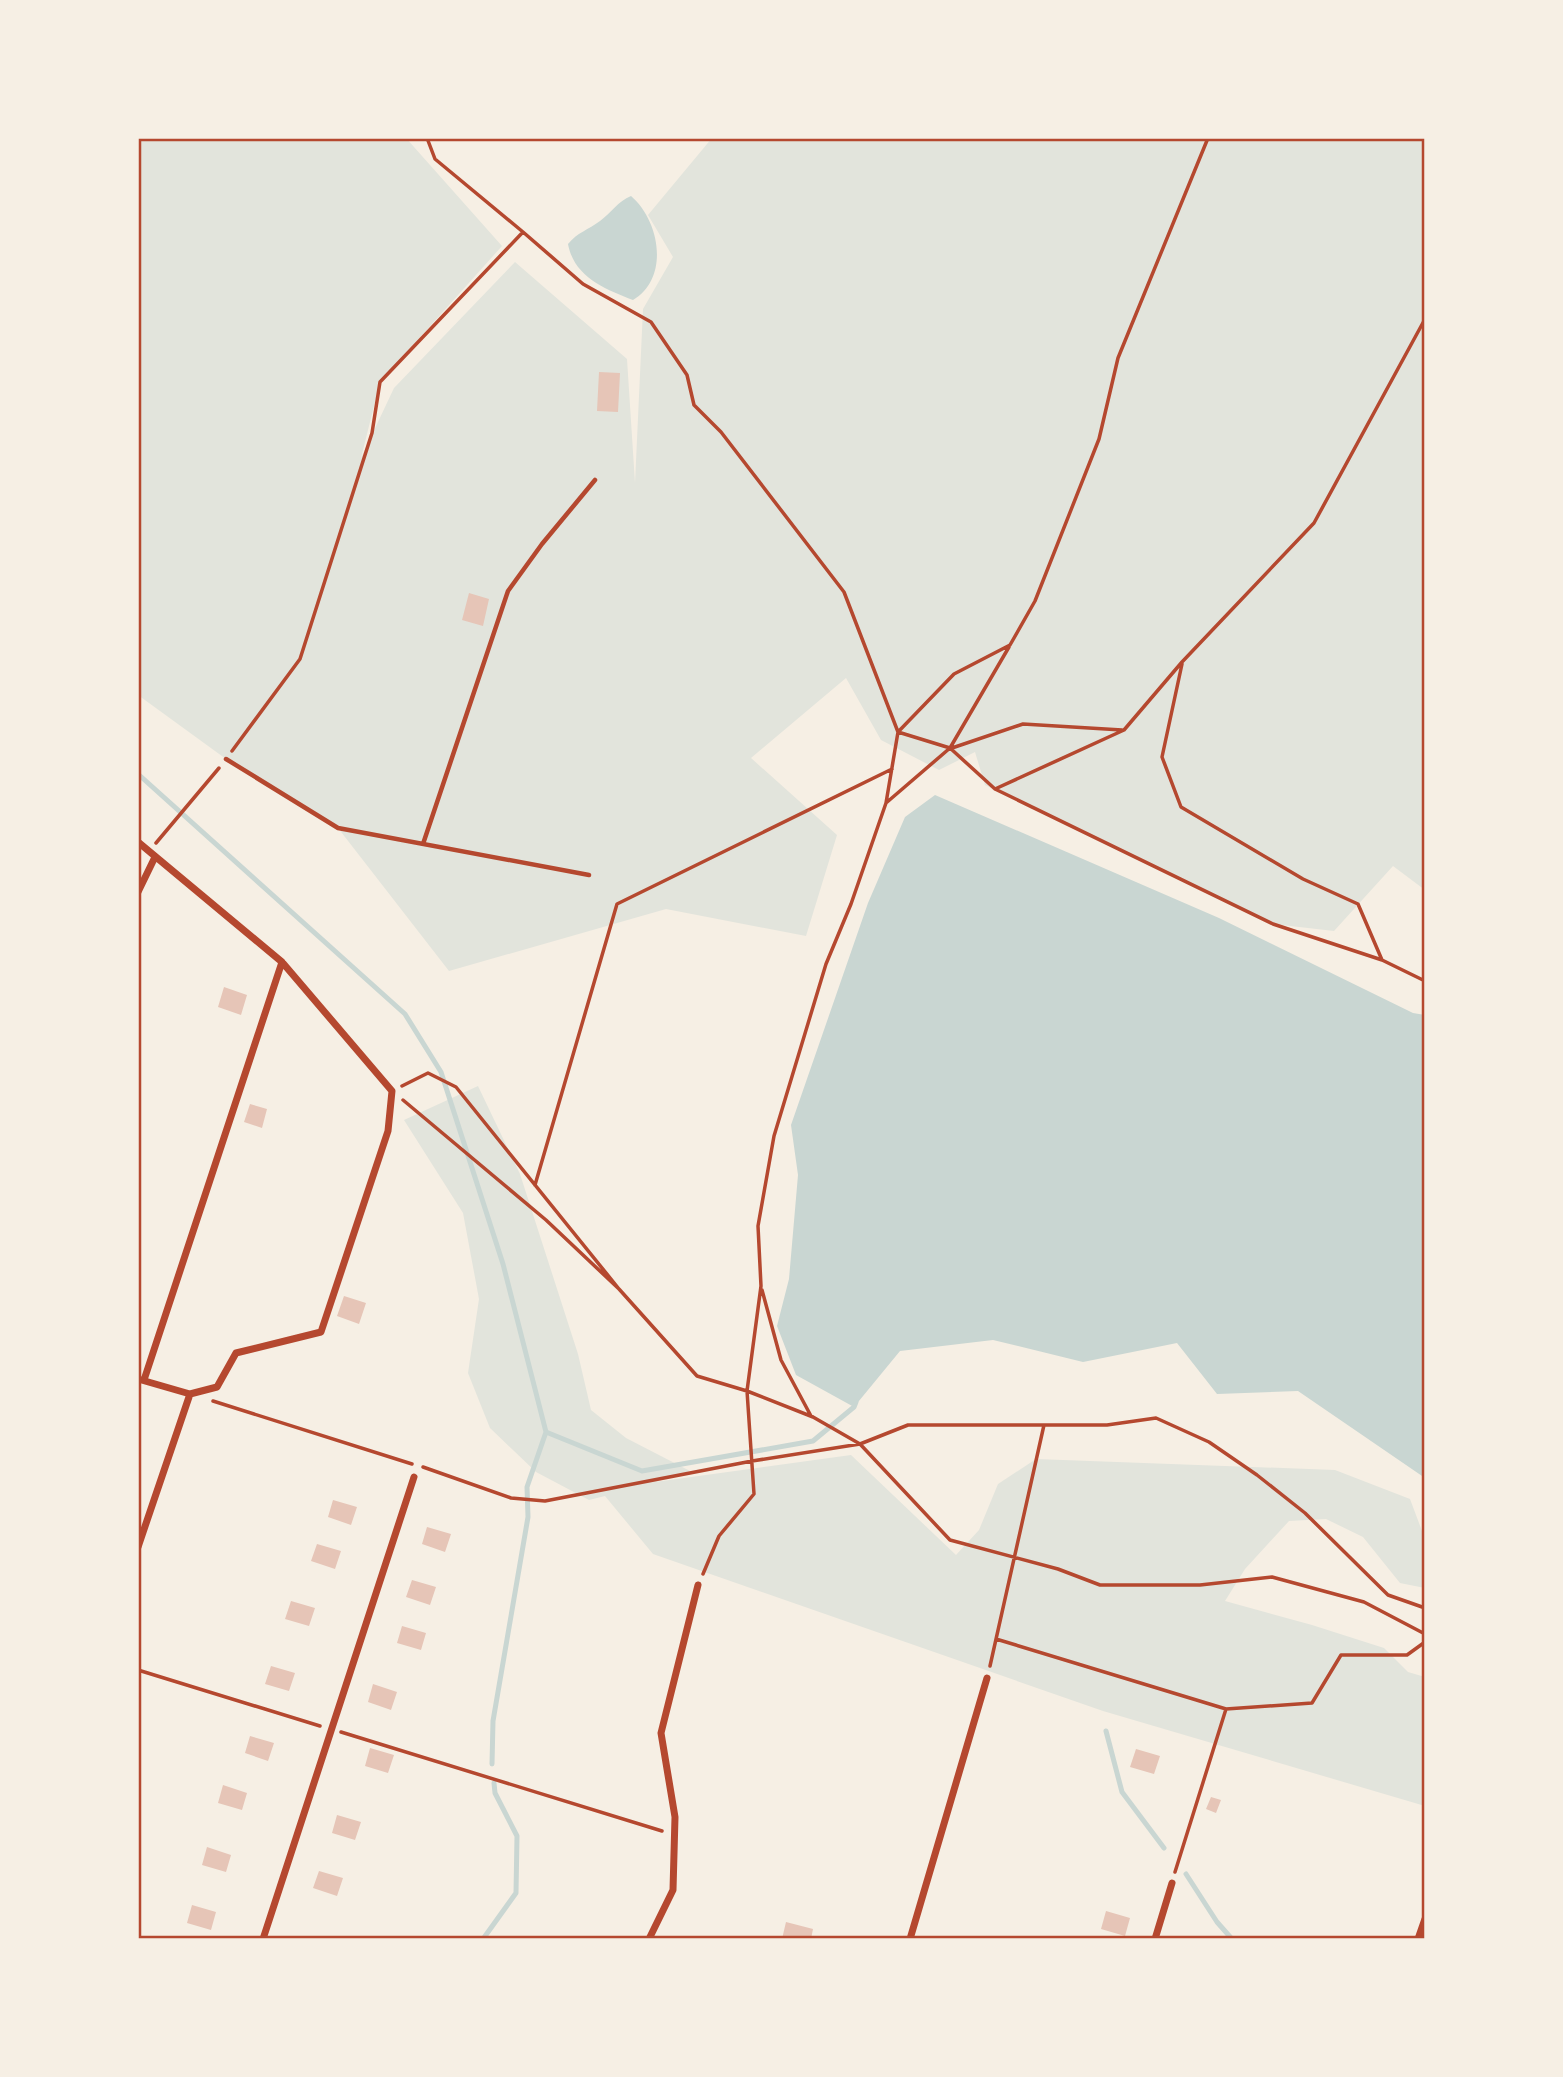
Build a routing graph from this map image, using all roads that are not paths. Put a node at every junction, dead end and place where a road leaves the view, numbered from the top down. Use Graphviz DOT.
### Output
graph roads {
  1 [pos="595,480"];
  2 [pos="226,759"];
  3 [pos="138,842"];
  4 [pos="423,844"];
  5 [pos="155,857"];
  6 [pos="589,875"];
  7 [pos="138,892"];
  8 [pos="282,962"];
  9 [pos="141,1379"];
  10 [pos="190,1394"];
  11 [pos="414,1477"];
  12 [pos="138,1547"];
  13 [pos="698,1585"];
  14 [pos="987,1678"];
  15 [pos="1172,1883"];
  16 [pos="1425,1919"];
  17 [pos="263,1939"];
  18 [pos="649,1939"];
  19 [pos="910,1939"];
  20 [pos="1154,1939"];
  21 [pos="1418,1939"];
  1 -- 4 [label="lane"];
  2 -- 4 [label="lane"];
  3 -- 5 [label="street"];
  4 -- 6 [label="lane"];
  5 -- 7 [label="street"];
  5 -- 8 [label="street"];
  8 -- 9 [label="street"];
  8 -- 10 [label="street"];
  9 -- 10 [label="street"];
  10 -- 12 [label="street"];
  11 -- 17 [label="street"];
  13 -- 18 [label="street"];
  14 -- 19 [label="street"];
  15 -- 20 [label="street"];
  16 -- 21 [label="street"];
}
